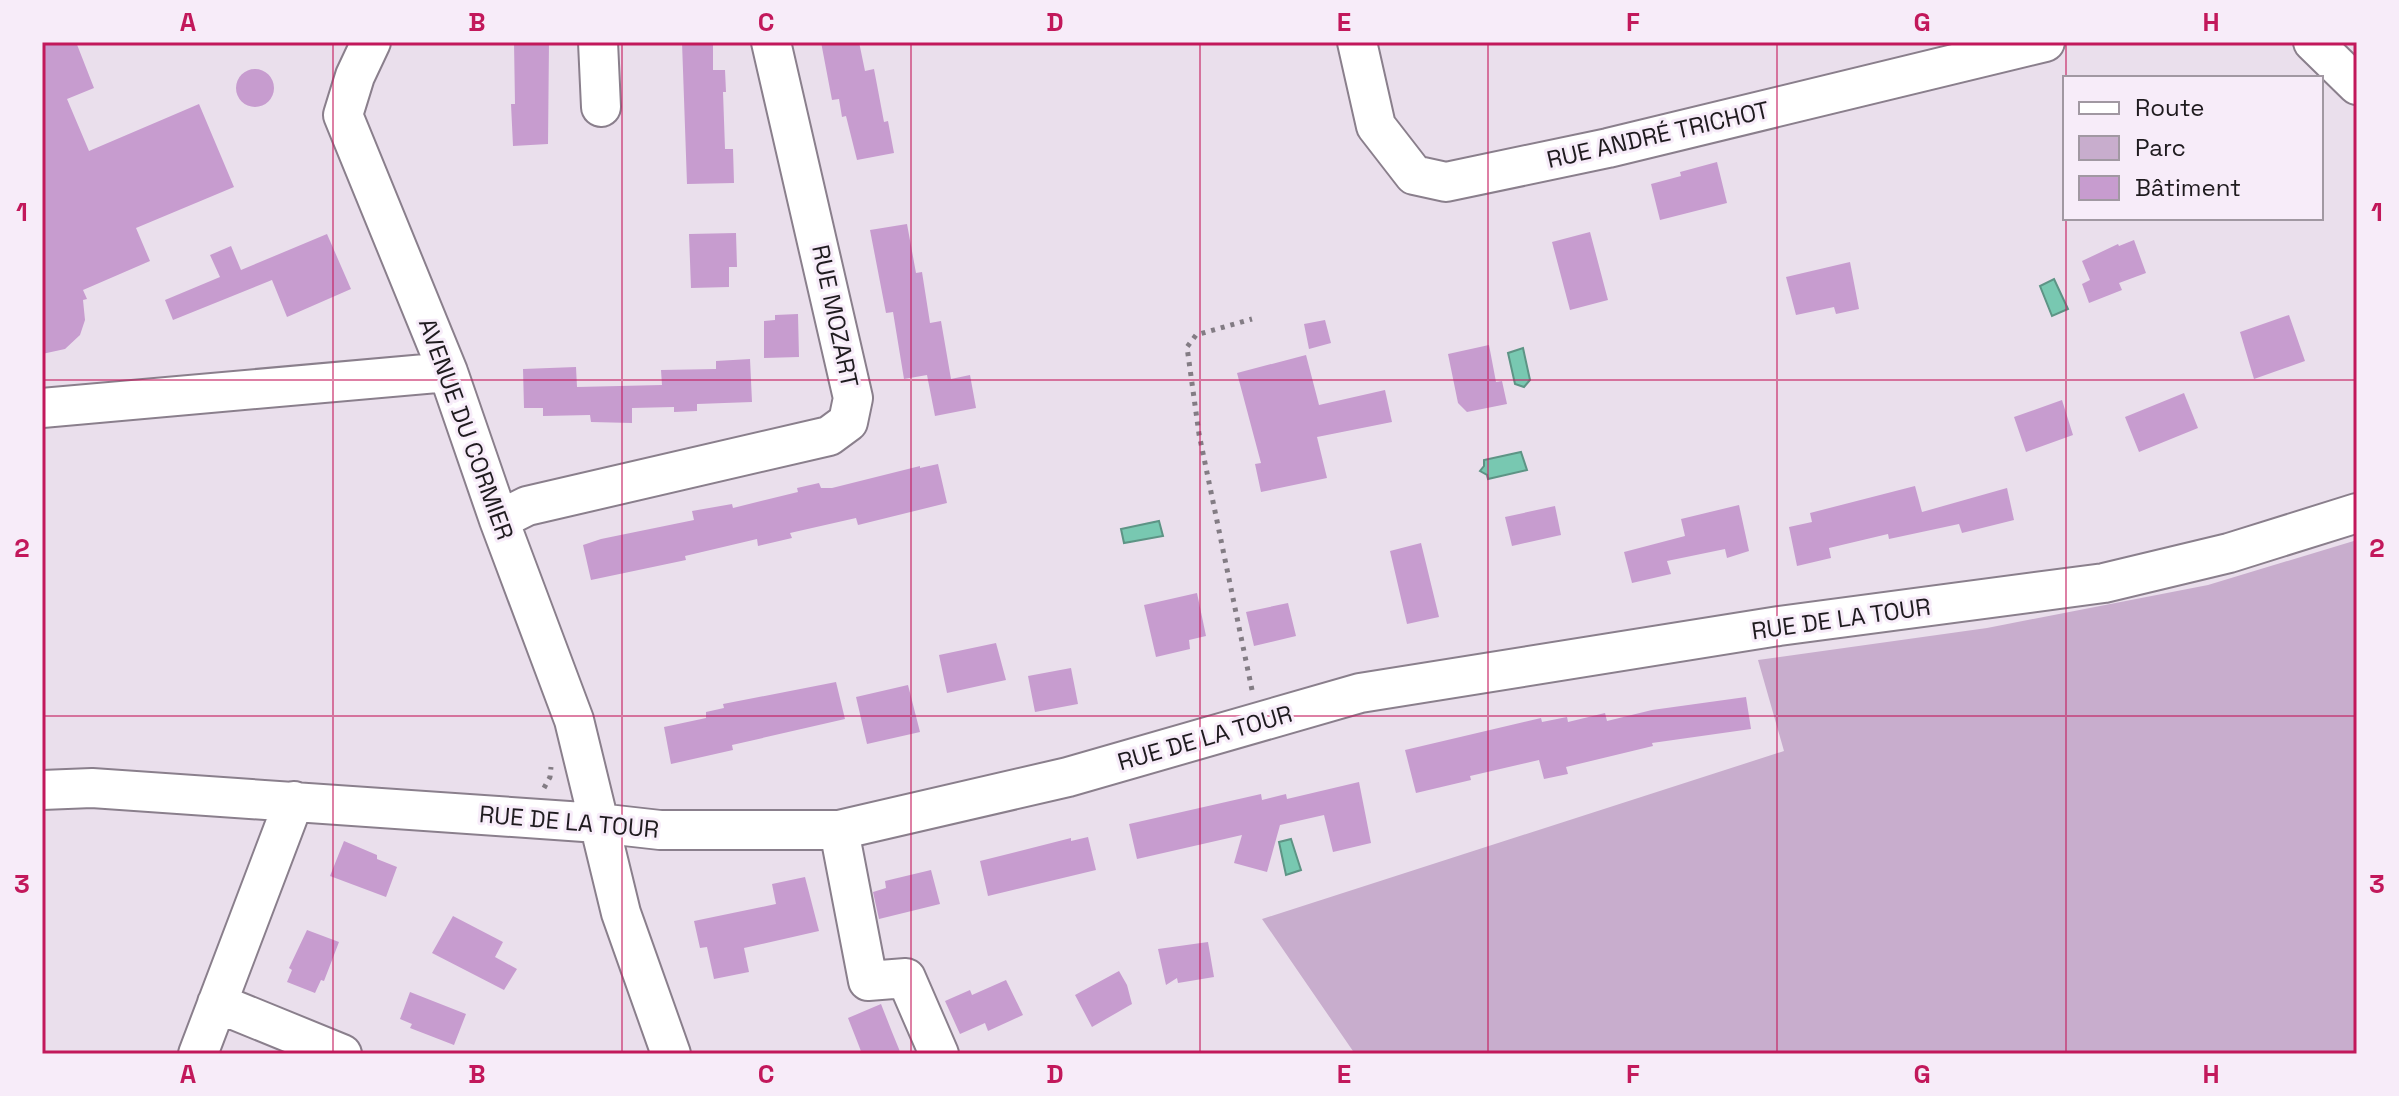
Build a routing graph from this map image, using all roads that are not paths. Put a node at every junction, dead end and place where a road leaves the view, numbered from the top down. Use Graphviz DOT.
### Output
graph roads {
  1 [pos="371,42"];
  2 [pos="598,42"];
  3 [pos="771,42"];
  4 [pos="1357,42"];
  5 [pos="2045,42"];
  6 [pos="2313,42"];
  7 [pos="2357,85"];
  8 [pos="601,107"];
  9 [pos="448,372"];
  10 [pos="42,408"];
  11 [pos="2357,513"];
  12 [pos="499,520"];
  13 [pos="42,790"];
  14 [pos="294,801"];
  15 [pos="598,823"];
  16 [pos="839,830"];
  17 [pos="217,1003"];
  18 [pos="198,1054"];
  19 [pos="342,1054"];
  20 [pos="671,1054"];
  21 [pos="939,1054"];
  1 -- 9 [label="street, AVENUE DU CORMIER"];
  2 -- 8 [label="street"];
  3 -- 12 [label="street, RUE MOZART"];
  4 -- 5 [label="street, RUE ANDRÉ TRICHOT"];
  6 -- 7 [label="street"];
  9 -- 10 [label="street"];
  9 -- 12 [label="street, AVENUE DU CORMIER"];
  11 -- 16 [label="street, RUE DE LA TOUR"];
  12 -- 15 [label="street, AVENUE DU CORMIER"];
  13 -- 14 [label="street, RUE DE LA TOUR"];
  14 -- 15 [label="street, RUE DE LA TOUR"];
  14 -- 17 [label="street"];
  15 -- 16 [label="street, RUE DE LA TOUR"];
  15 -- 20 [label="street, AVENUE DU CORMIER"];
  16 -- 21 [label="street"];
  17 -- 18 [label="street"];
  17 -- 19 [label="street"];
}
